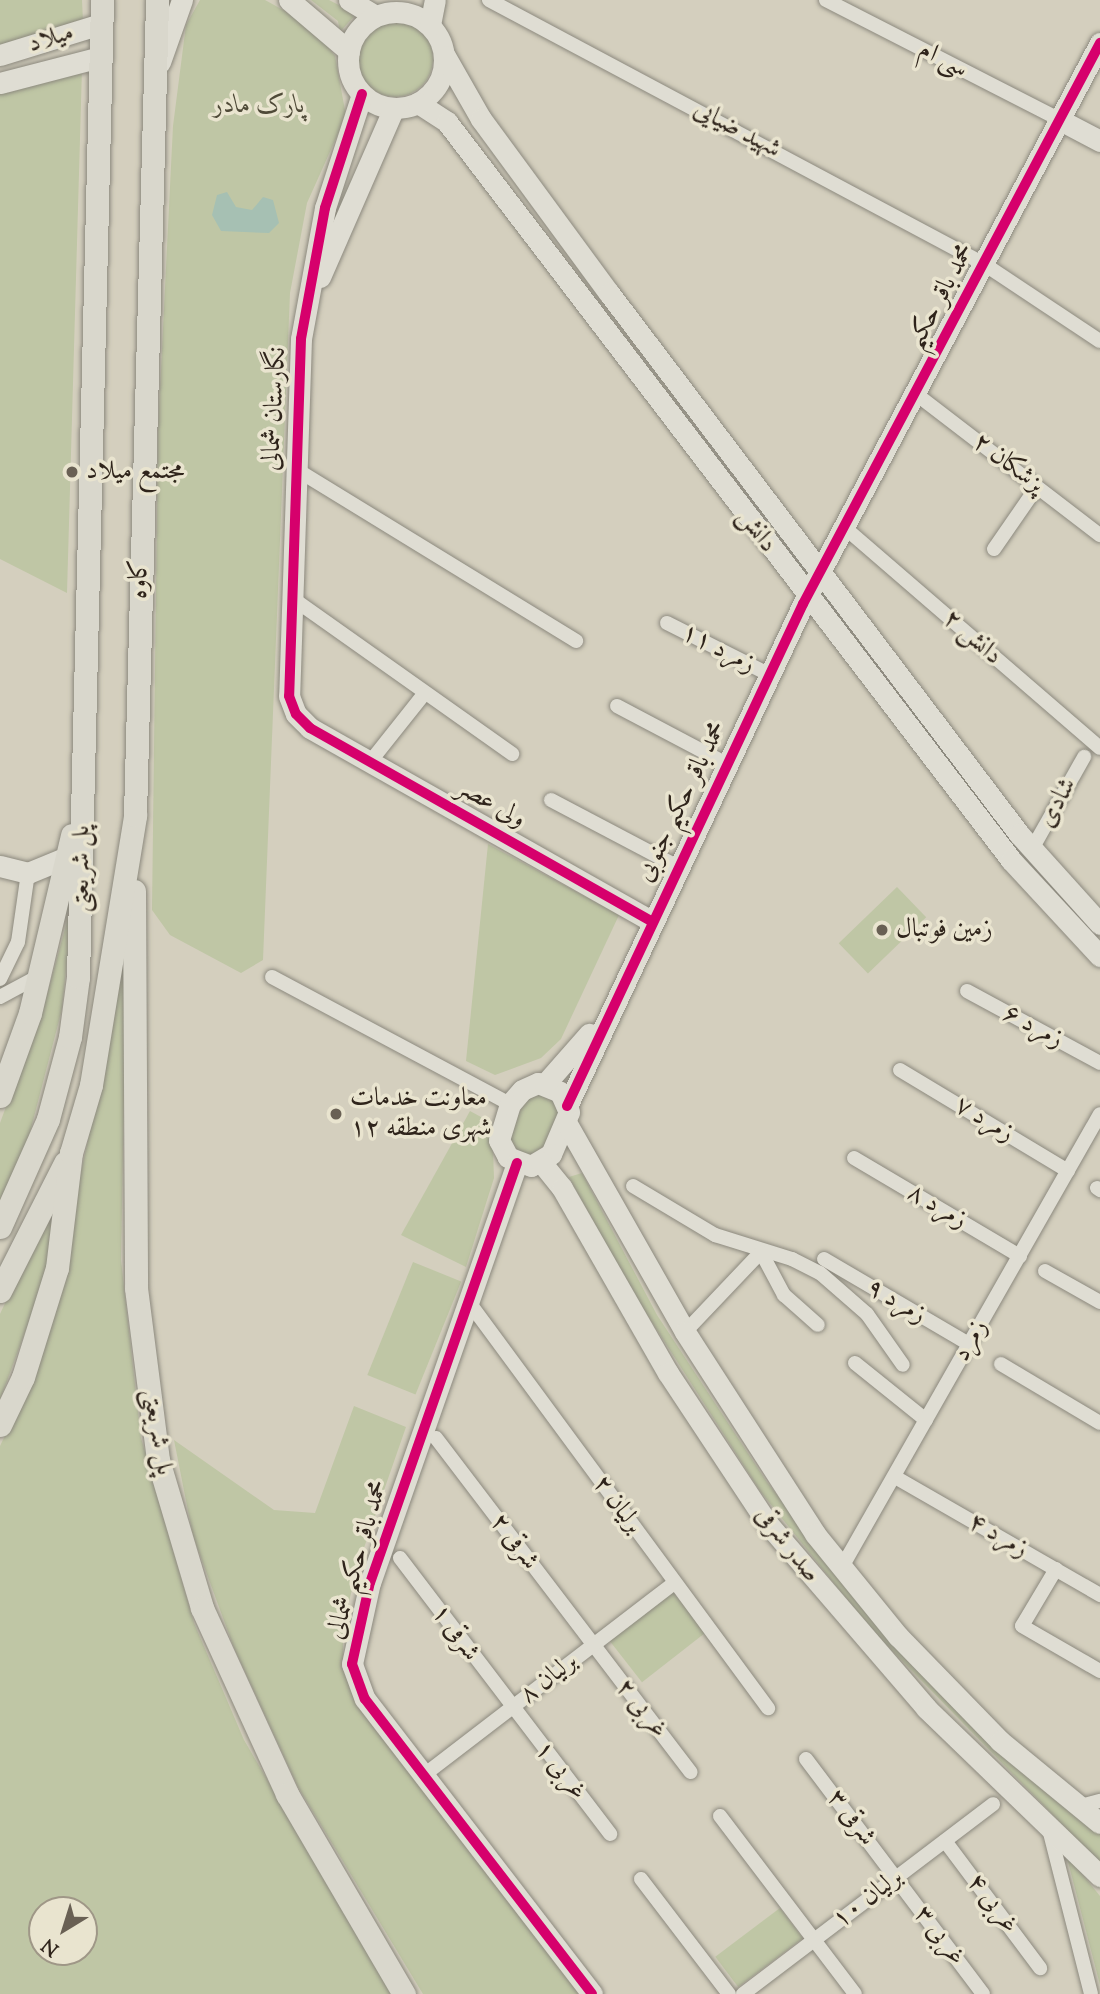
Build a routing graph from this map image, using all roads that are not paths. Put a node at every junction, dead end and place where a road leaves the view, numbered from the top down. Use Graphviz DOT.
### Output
graph roads {
  1 [pos="102,0"];
  2 [pos="157,0"];
  3 [pos="182,0"];
  4 [pos="289,0"];
  5 [pos="349,0"];
  6 [pos="435,0"];
  7 [pos="489,0"];
  8 [pos="826,0"];
  9 [pos="401,6"];
  10 [pos="376,16"];
  11 [pos="101,24"];
  12 [pos="430,25"];
  13 [pos="64,35"];
  14 [pos="1100,43"];
  15 [pos="349,51"];
  16 [pos="0,55"];
  17 [pos="445,56"];
  18 [pos="100,57"];
  19 [pos="69,64"];
  20 [pos="155,78"];
  21 [pos="0,83"];
  22 [pos="362,94"];
  23 [pos="418,103"];
  24 [pos="394,108"];
  25 [pos="1060,120"];
  26 [pos="1100,141"];
  27 [pos="984,264"];
  28 [pos="609,293"];
  29 [pos="306,308"];
  30 [pos="588,312"];
  31 [pos="1100,341"];
  32 [pos="916,394"];
  33 [pos="294,468"];
  34 [pos="1037,487"];
  35 [pos="844,527"];
  36 [pos="1100,535"];
  37 [pos="994,549"];
  38 [pos="820,571"];
  39 [pos="807,597"];
  40 [pos="292,598"];
  41 [pos="667,623"];
  42 [pos="576,641"];
  43 [pos="770,675"];
  44 [pos="424,694"];
  45 [pos="617,706"];
  46 [pos="310,728"];
  47 [pos="1100,748"];
  48 [pos="512,754"];
  49 [pos="1084,757"];
  50 [pos="370,762"];
  51 [pos="727,765"];
  52 [pos="82,791"];
  53 [pos="551,800"];
  54 [pos="135,815"];
  55 [pos="1032,849"];
  56 [pos="67,856"];
  57 [pos="0,866"];
  58 [pos="676,866"];
  59 [pos="28,873"];
  60 [pos="650,920"];
  61 [pos="1100,924"];
  62 [pos="1100,956"];
  63 [pos="632,959"];
  64 [pos="40,975"];
  65 [pos="272,977"];
  66 [pos="0,979"];
  67 [pos="967,991"];
  68 [pos="0,997"];
  69 [pos="1100,1063"];
  70 [pos="900,1069"];
  71 [pos="545,1084"];
  72 [pos="0,1096"];
  73 [pos="510,1104"];
  74 [pos="1100,1114"];
  75 [pos="567,1115"];
  76 [pos="71,1153"];
  77 [pos="854,1158"];
  78 [pos="517,1163"];
  79 [pos="541,1163"];
  80 [pos="1068,1171"];
  81 [pos="633,1186"];
  82 [pos="0,1227"];
  83 [pos="761,1252"];
  84 [pos="1020,1255"];
  85 [pos="824,1259"];
  86 [pos="1045,1271"];
  87 [pos="0,1291"];
  88 [pos="468,1301"];
  89 [pos="1100,1302"];
  90 [pos="818,1325"];
  91 [pos="685,1332"];
  92 [pos="969,1344"];
  93 [pos="855,1363"];
  94 [pos="1001,1364"];
  95 [pos="903,1365"];
  96 [pos="926,1420"];
  97 [pos="1100,1423"];
  98 [pos="0,1425"];
  99 [pos="436,1438"];
  100 [pos="895,1476"];
  101 [pos="400,1558"];
  102 [pos="842,1567"];
  103 [pos="1056,1569"];
  104 [pos="674,1583"];
  105 [pos="1100,1595"];
  106 [pos="592,1646"];
  107 [pos="1100,1671"];
  108 [pos="768,1708"];
  109 [pos="510,1709"];
  110 [pos="806,1759"];
  111 [pos="690,1772"];
  112 [pos="424,1775"];
  113 [pos="1100,1801"];
  114 [pos="993,1804"];
  115 [pos="1077,1807"];
  116 [pos="720,1816"];
  117 [pos="1100,1822"];
  118 [pos="1048,1825"];
  119 [pos="610,1834"];
  120 [pos="945,1840"];
  121 [pos="1099,1874"];
  122 [pos="641,1878"];
  123 [pos="896,1878"];
  124 [pos="814,1940"];
  125 [pos="1040,1968"];
  126 [pos="404,1994"];
  127 [pos="592,1994"];
  128 [pos="729,1994"];
  129 [pos="743,1994"];
  130 [pos="855,1994"];
  131 [pos="983,1994"];
  132 [pos="1091,1994"];
  1 -- 11 [label="main road, کاوه"];
  2 -- 20 [label="main road, کاوه"];
  3 -- 20 [label="street"];
  4 -- 15 [label="street"];
  5 -- 10 [label="street"];
  6 -- 12 [label="street"];
  7 -- 27 [label="street, شهید ضیایی"];
  8 -- 25 [label="street, سی ام"];
  9 -- 10 [label="street"];
  9 -- 12 [label="street"];
  10 -- 15 [label="street"];
  11 -- 13 [label="street, میلاد"];
  11 -- 18 [label="main road, کاوه"];
  12 -- 17 [label="street"];
  13 -- 16 [label="street, میلاد"];
  13 -- 19 [label="street"];
  14 -- 25 [label="street, محمد باقر حکیم"];
  15 -- 22 [label="street"];
  17 -- 23 [label="street"];
  17 -- 28 [label="street, دانش"];
  18 -- 19 [label="street, میلاد"];
  18 -- 52 [label="main road, کاوه"];
  19 -- 21 [label="street, میلاد"];
  20 -- 54 [label="main road, کاوه"];
  22 -- 24 [label="street"];
  22 -- 29 [label="street, نگارستان شمالی"];
  23 -- 24 [label="street"];
  23 -- 30 [label="street, دانش"];
  24 -- 29 [label="street, نگارستان شمالی"];
  25 -- 26 [label="street"];
  25 -- 27 [label="street, محمد باقر حکیم"];
  27 -- 31 [label="street, شهید ضیایی"];
  27 -- 32 [label="street, محمد باقر حکیم"];
  28 -- 30 [label="street"];
  28 -- 38 [label="street, دانش"];
  29 -- 33 [label="street, نگارستان شمالی"];
  30 -- 39 [label="street, دانش"];
  32 -- 34 [label="street, پزشکان ۲"];
  32 -- 35 [label="street, محمد باقر حکیم"];
  33 -- 40 [label="street, نگارستان شمالی"];
  33 -- 42 [label="street"];
  34 -- 36 [label="street, پزشکان ۲"];
  34 -- 37 [label="street"];
  35 -- 38 [label="street, محمد باقر حکیم"];
  35 -- 47 [label="street, دانش ۲"];
  38 -- 39 [label="street, محمد باقر حکیم"];
  38 -- 55 [label="street, دانش"];
  39 -- 43 [label="street, محمد باقر حکیم جنوبی"];
  39 -- 62 [label="street, دانش"];
  40 -- 44 [label="street"];
  40 -- 46 [label="street, نگارستان شمالی"];
  41 -- 43 [label="street, زمرد ۱۱"];
  43 -- 51 [label="street, محمد باقر حکیم جنوبی"];
  44 -- 48 [label="street"];
  44 -- 50 [label="street"];
  45 -- 51 [label="street"];
  46 -- 50 [label="street, ولی عصر"];
  49 -- 55 [label="street, شادی"];
  50 -- 60 [label="street, ولی عصر"];
  51 -- 58 [label="street, محمد باقر حکیم جنوبی"];
  52 -- 56 [label="main road"];
  52 -- 82 [label="main road, پل شریعتی"];
  53 -- 58 [label="street"];
  54 -- 76 [label="main road, کاوه"];
  54 -- 126 [label="main road, پل شریعتی"];
  55 -- 61 [label="street, دانش"];
  56 -- 59 [label="street"];
  56 -- 64 [label="main road"];
  57 -- 59 [label="street"];
  58 -- 60 [label="street, محمد باقر حکیم جنوبی"];
  59 -- 66 [label="street"];
  60 -- 63 [label="street, محمد باقر حکیم جنوبی"];
  63 -- 71 [label="street, محمد باقر حکیم جنوبی"];
  63 -- 75 [label="street, محمد باقر حکیم جنوبی"];
  64 -- 68 [label="street"];
  64 -- 72 [label="main road"];
  65 -- 73 [label="street"];
  67 -- 69 [label="street, زمرد ۶"];
  70 -- 80 [label="street, زمرد ۷"];
  71 -- 73 [label="street"];
  71 -- 75 [label="street"];
  73 -- 78 [label="street"];
  74 -- 80 [label="street, زمرد"];
  75 -- 79 [label="street"];
  75 -- 91 [label="street, صدر شرقی"];
  76 -- 87 [label="main road"];
  76 -- 98 [label="main road"];
  77 -- 84 [label="street, زمرد ۸"];
  78 -- 79 [label="street"];
  78 -- 88 [label="street, محمد باقر حکیم شمالی"];
  79 -- 118 [label="street, صدر شرقی"];
  80 -- 84 [label="street, زمرد"];
  81 -- 83 [label="street"];
  83 -- 90 [label="street"];
  83 -- 91 [label="street"];
  83 -- 95 [label="street"];
  84 -- 92 [label="street, زمرد"];
  85 -- 92 [label="street, زمرد ۹"];
  86 -- 89 [label="street"];
  88 -- 104 [label="street, برلیان ۲"];
  88 -- 112 [label="street, محمد باقر حکیم شمالی"];
  91 -- 102 [label="street, صدر شرقی"];
  92 -- 96 [label="street, زمرد"];
  93 -- 96 [label="street"];
  94 -- 97 [label="street"];
  96 -- 100 [label="street, زمرد"];
  99 -- 106 [label="street, ۲ شرقی"];
  100 -- 102 [label="street, زمرد"];
  100 -- 103 [label="street, زمرد ۴"];
  101 -- 109 [label="street, ۱ شرقی"];
  102 -- 115 [label="street, صدر شرقی"];
  103 -- 105 [label="street, زمرد ۴"];
  103 -- 107 [label="street"];
  104 -- 106 [label="street, برلیان ۸"];
  104 -- 108 [label="street, برلیان ۲"];
  106 -- 109 [label="street, برلیان ۸"];
  106 -- 111 [label="street, ۲ غربی"];
  109 -- 112 [label="street, برلیان ۸"];
  109 -- 119 [label="street, ۱ غربی"];
  110 -- 123 [label="street, ۳ شرقی"];
  112 -- 127 [label="street, محمد باقر حکیم شمالی"];
  113 -- 115 [label="street"];
  114 -- 120 [label="street, برلیان ۱۰"];
  115 -- 117 [label="street, صدر شرقی"];
  116 -- 124 [label="street"];
  118 -- 121 [label="street, صدر شرقی"];
  118 -- 132 [label="street"];
  120 -- 123 [label="street, برلیان ۱۰"];
  120 -- 125 [label="street, ۴ غربی"];
  122 -- 128 [label="street"];
  123 -- 124 [label="street, برلیان ۱۰"];
  123 -- 131 [label="street, ۳ غربی"];
  124 -- 129 [label="street, برلیان ۱۰"];
  124 -- 130 [label="street"];
}
